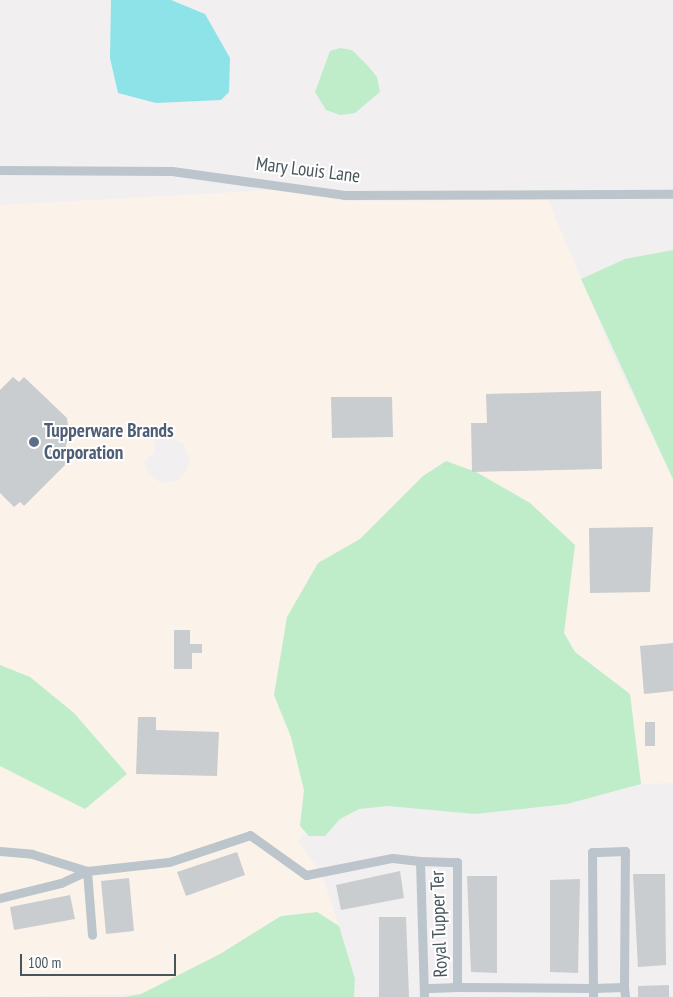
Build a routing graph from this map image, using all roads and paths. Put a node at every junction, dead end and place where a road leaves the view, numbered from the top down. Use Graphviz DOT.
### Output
graph roads {
  1 [pos="0,170"];
  2 [pos="673,194"];
  3 [pos="0,851"];
  4 [pos="420,861"];
  5 [pos="87,871"];
  6 [pos="0,898"];
  7 [pos="92,935"];
  8 [pos="457,987"];
  9 [pos="624,987"];
  10 [pos="424,992"];
  11 [pos="593,992"];
  12 [pos="625,997"];
  1 -- 2 [label="street, Mary Louis Lane"];
  3 -- 5 [label="street, Royal Tupper Ter"];
  4 -- 5 [label="street, Royal Tupper Ter"];
  4 -- 8 [label="street, Royal Tupper Ter"];
  4 -- 10 [label="street, Royal Tupper Ter"];
  5 -- 6 [label="street, Royal Tupper Ter"];
  5 -- 7 [label="street"];
  8 -- 10 [label="street, Royal Tupper Ter"];
  8 -- 11 [label="street, Royal Tupper Ter"];
  9 -- 11 [label="street, Royal Tupper Ter"];
  9 -- 11 [label="street"];
  9 -- 12 [label="street"];
}
